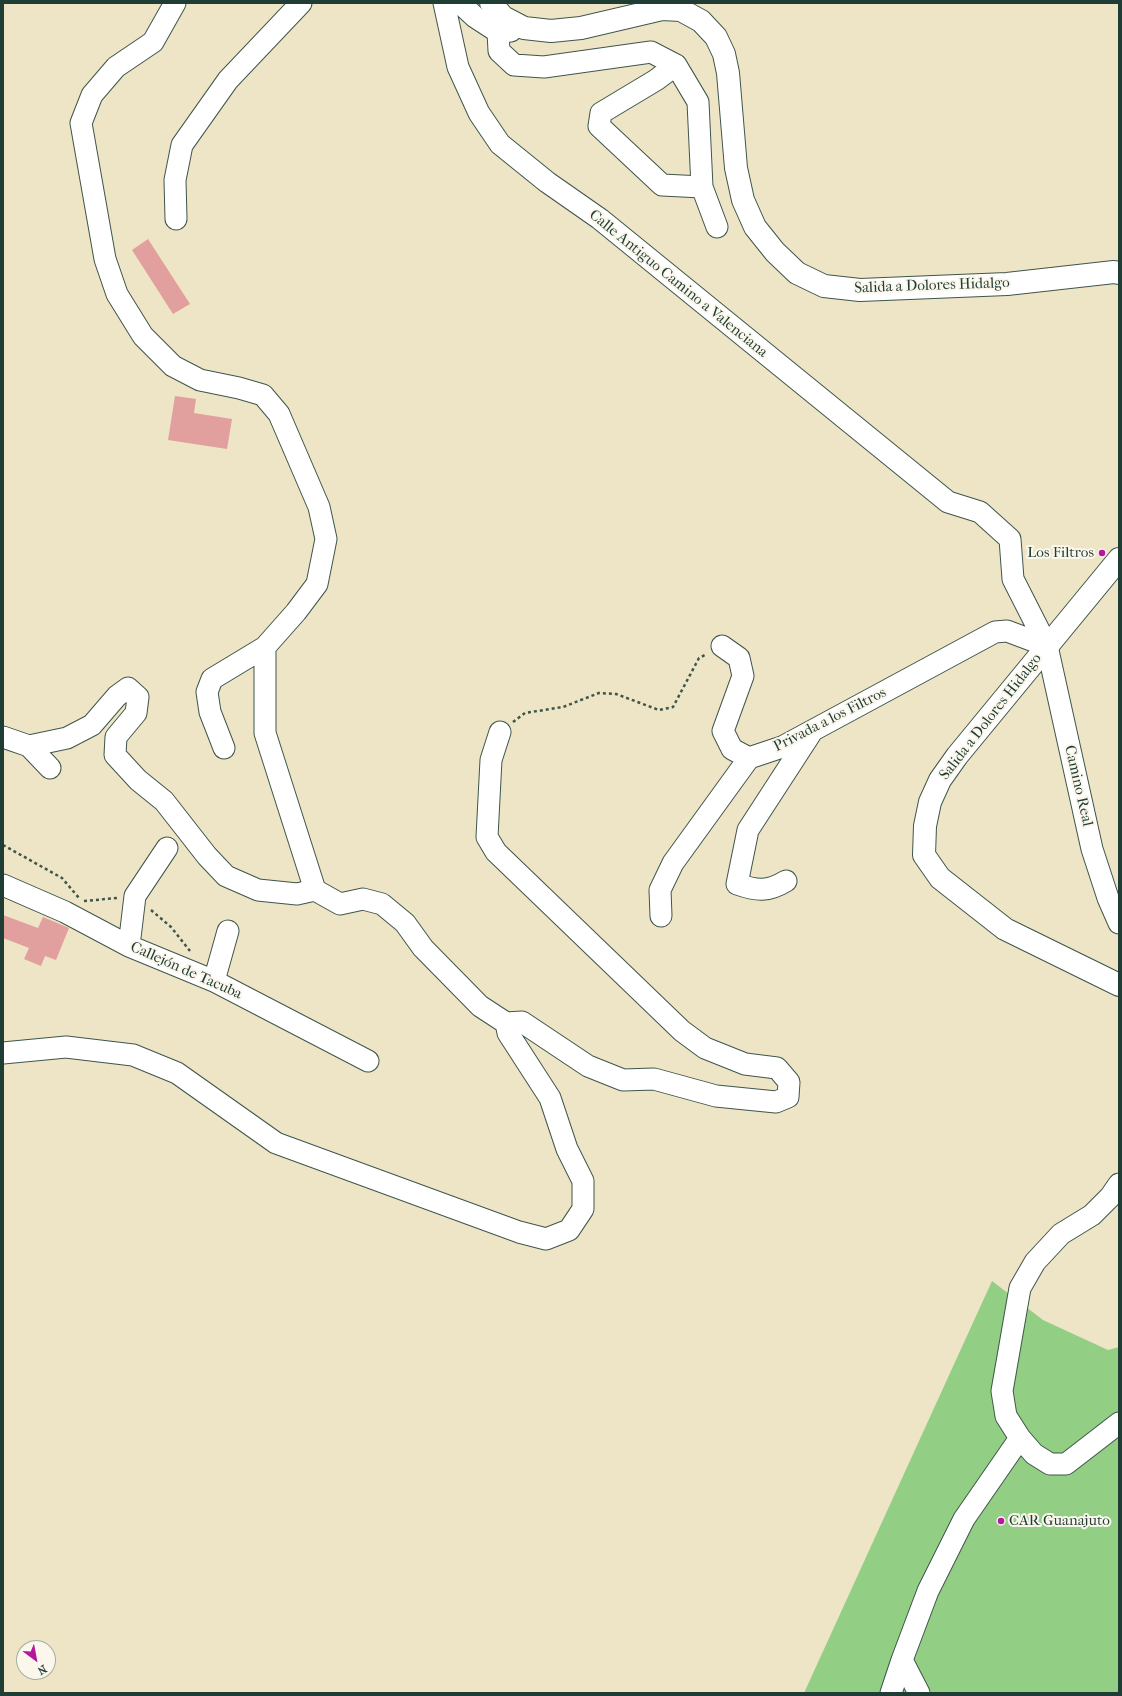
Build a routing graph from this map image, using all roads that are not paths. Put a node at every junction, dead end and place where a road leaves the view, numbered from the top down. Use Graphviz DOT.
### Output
graph roads {
  1 [pos="175,3"];
  2 [pos="301,3"];
  3 [pos="444,3"];
  4 [pos="460,3"];
  5 [pos="491,3"];
  6 [pos="530,29"];
  7 [pos="498,32"];
  8 [pos="676,65"];
  9 [pos="702,187"];
  10 [pos="176,219"];
  11 [pos="717,227"];
  12 [pos="1119,273"];
  13 [pos="1119,559"];
  14 [pos="722,646"];
  15 [pos="1047,646"];
  16 [pos="265,647"];
  17 [pos="813,731"];
  18 [pos="500,732"];
  19 [pos="3,737"];
  20 [pos="29,746"];
  21 [pos="224,748"];
  22 [pos="749,758"];
  23 [pos="50,768"];
  24 [pos="167,848"];
  25 [pos="786,881"];
  26 [pos="3,886"];
  27 [pos="316,890"];
  28 [pos="661,916"];
  29 [pos="1119,923"];
  30 [pos="228,931"];
  31 [pos="130,946"];
  32 [pos="214,981"];
  33 [pos="1119,985"];
  34 [pos="506,1023"];
  35 [pos="3,1053"];
  36 [pos="368,1061"];
  37 [pos="1119,1184"];
  38 [pos="1119,1423"];
  39 [pos="1020,1438"];
  40 [pos="902,1660"];
  41 [pos="891,1693"];
  42 [pos="919,1693"];
  1 -- 16 [label="street"];
  2 -- 10 [label="street"];
  3 -- 15 [label="street, Calle Antiguo Camino a Valenciana"];
  4 -- 7 [label="street"];
  5 -- 6 [label="main road, Salida a Dolores Hidalgo"];
  6 -- 7 [label="street"];
  6 -- 12 [label="main road, Salida a Dolores Hidalgo"];
  7 -- 8 [label="street"];
  8 -- 9 [label="street"];
  8 -- 9 [label="street"];
  9 -- 11 [label="street"];
  13 -- 15 [label="main road, Salida a Dolores Hidalgo"];
  14 -- 22 [label="street"];
  15 -- 17 [label="street, Privada a los Filtros"];
  15 -- 29 [label="street, Camino Real"];
  15 -- 33 [label="main road, Salida a Dolores Hidalgo"];
  16 -- 21 [label="street"];
  16 -- 27 [label="street"];
  17 -- 22 [label="street, Privada a los Filtros"];
  17 -- 25 [label="street"];
  18 -- 34 [label="street"];
  19 -- 20 [label="street"];
  20 -- 23 [label="street"];
  20 -- 27 [label="street"];
  22 -- 28 [label="street"];
  24 -- 31 [label="street"];
  26 -- 31 [label="street, Callejón de Tacuba"];
  27 -- 34 [label="street"];
  30 -- 32 [label="street"];
  31 -- 32 [label="street, Callejón de Tacuba"];
  32 -- 36 [label="street, Callejón de Tacuba"];
  34 -- 35 [label="street"];
  37 -- 39 [label="street"];
  38 -- 39 [label="street"];
  39 -- 40 [label="street"];
  40 -- 41 [label="street"];
  40 -- 42 [label="street"];
}
